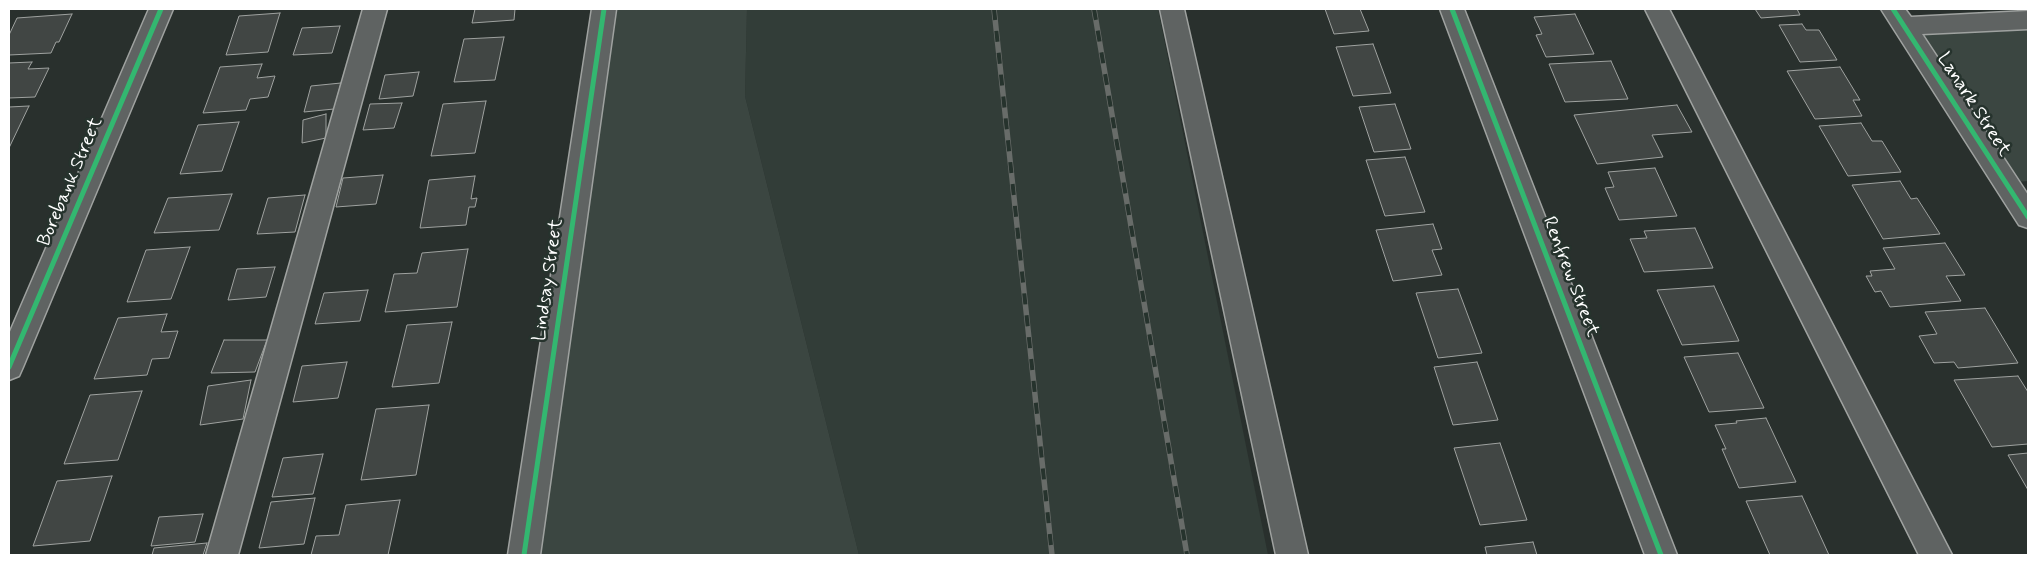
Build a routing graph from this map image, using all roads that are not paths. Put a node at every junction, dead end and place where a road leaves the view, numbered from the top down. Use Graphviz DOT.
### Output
graph roads {
  1 [pos="161,9"];
  2 [pos="375,9"];
  3 [pos="604,9"];
  4 [pos="1172,9"];
  5 [pos="1452,9"];
  6 [pos="1657,9"];
  7 [pos="1899,17"];
  8 [pos="2028,20"];
  9 [pos="2017,182"];
  10 [pos="2028,217"];
  11 [pos="9,367"];
  12 [pos="222,555"];
  13 [pos="524,555"];
  14 [pos="1292,555"];
  15 [pos="1661,555"];
  16 [pos="1936,555"];
  1 -- 11 [label="street, Borebank Street"];
  2 -- 12 [label="street"];
  3 -- 13 [label="street, Lindsay Street"];
  4 -- 14 [label="street"];
  5 -- 15 [label="street, Renfrew Street"];
  6 -- 16 [label="street"];
  7 -- 8 [label="street"];
  7 -- 9 [label="street, Lanark Street"];
  9 -- 10 [label="street, Lanark Street"];
}
